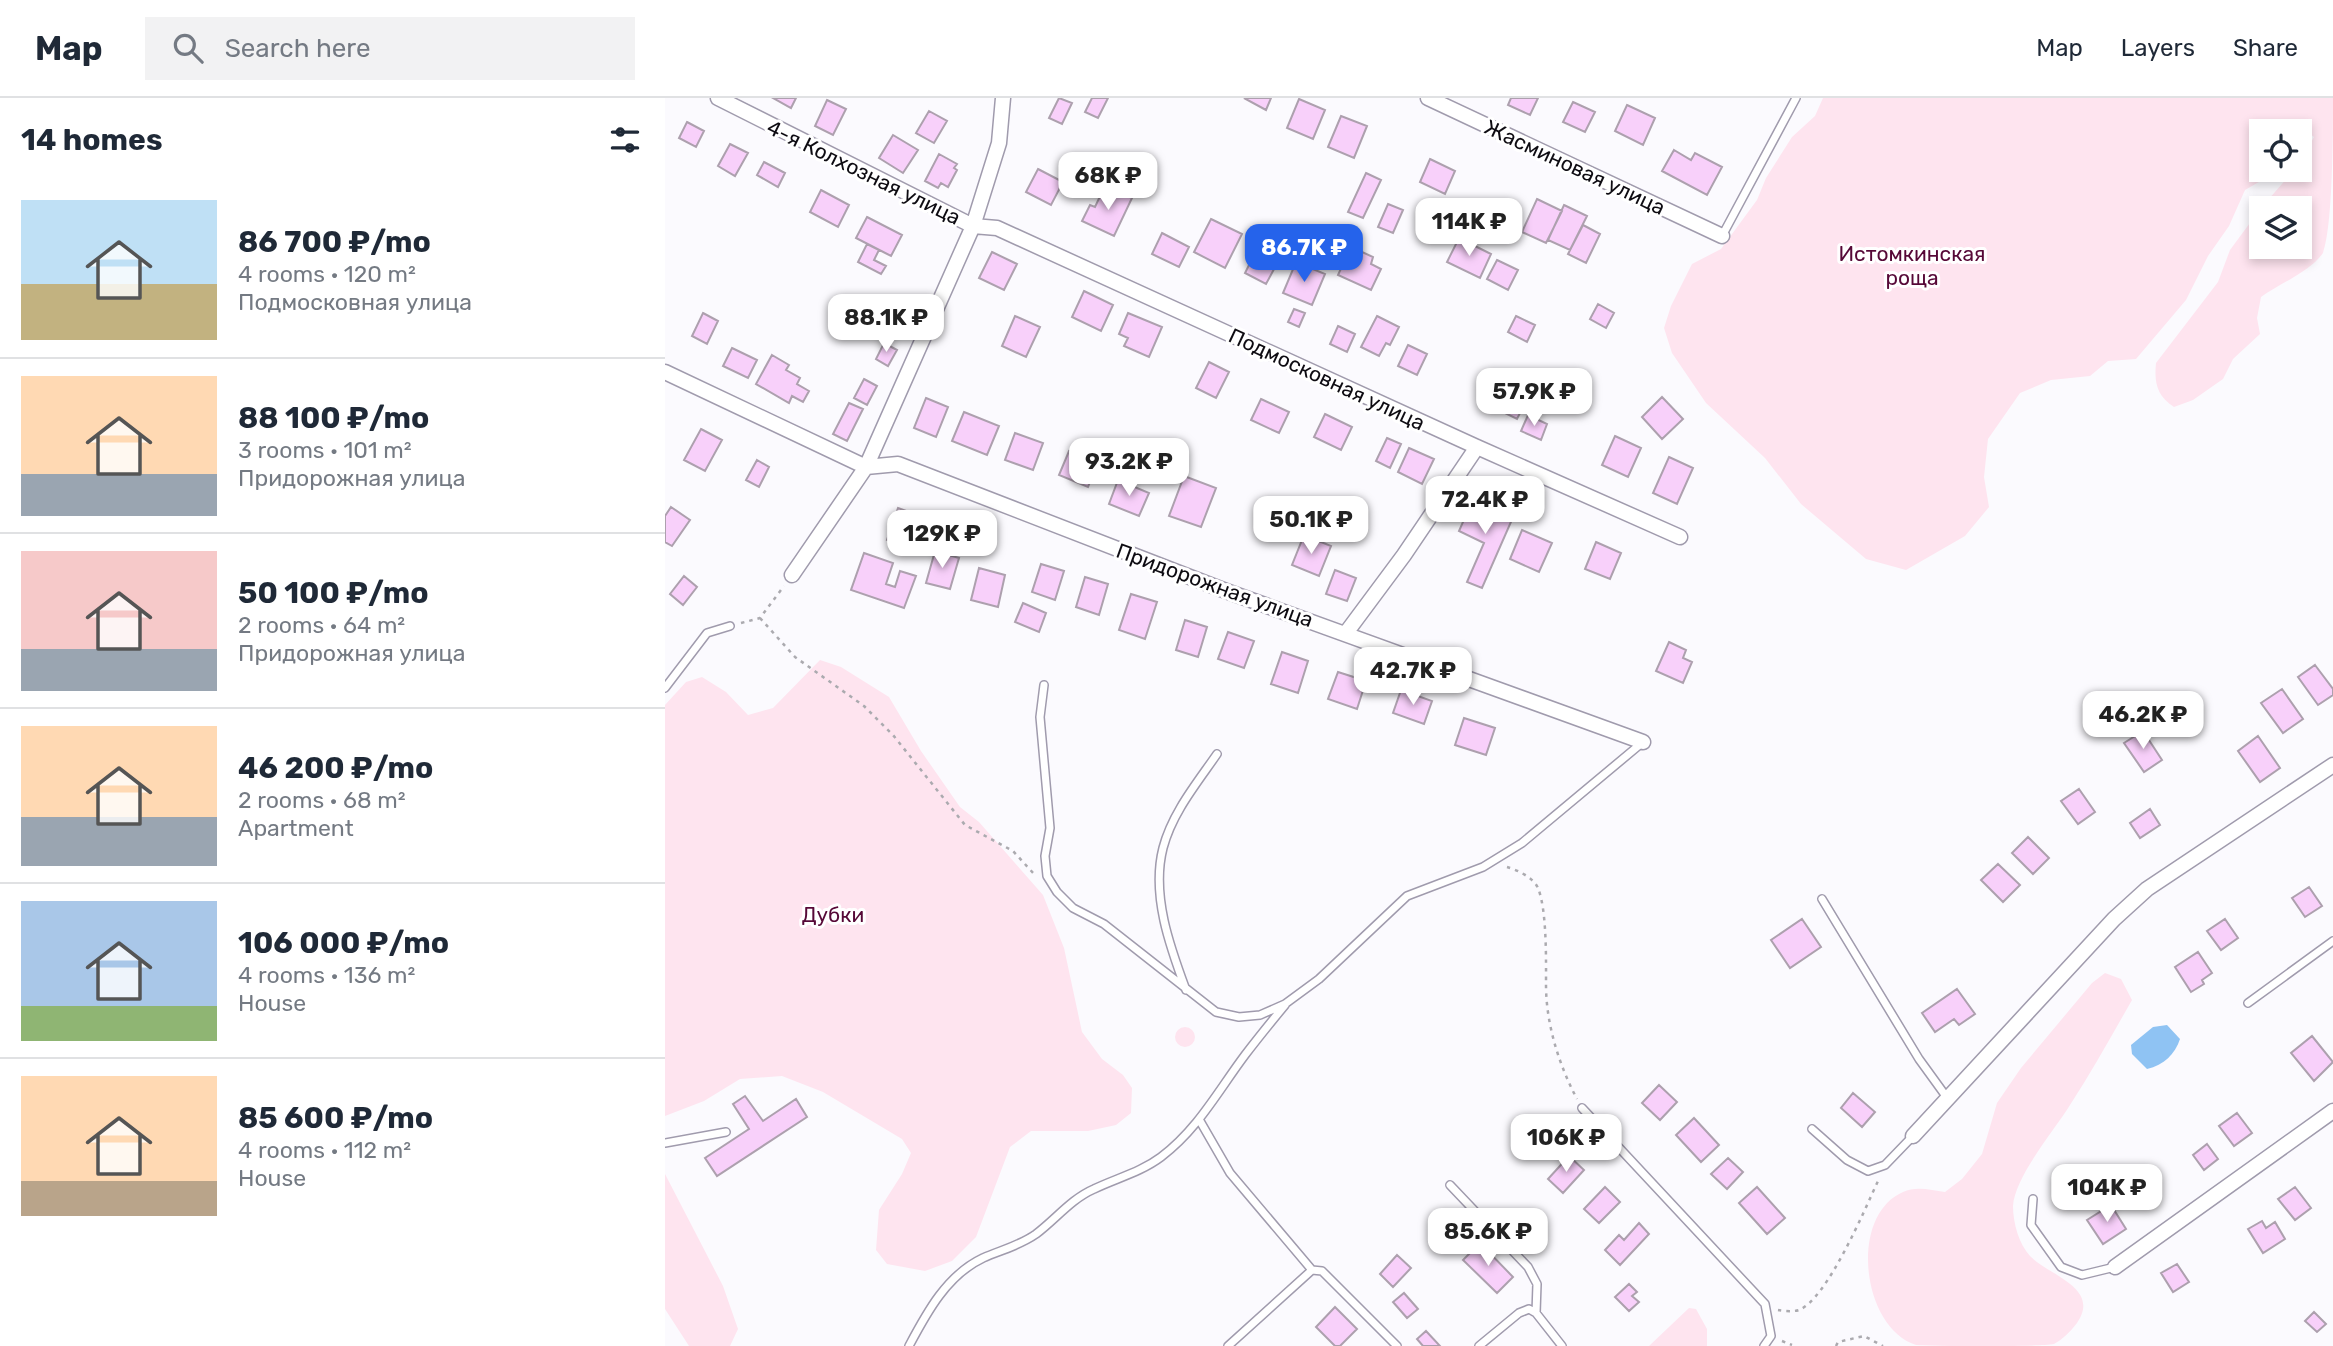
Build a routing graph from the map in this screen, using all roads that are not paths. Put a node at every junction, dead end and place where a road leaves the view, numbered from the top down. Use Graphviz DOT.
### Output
graph roads {
  1 [pos="717,98"];
  2 [pos="1003,98"];
  3 [pos="1428,98"];
  4 [pos="1796,98"];
  5 [pos="973,226"];
  6 [pos="1722,236"];
  7 [pos="665,372"];
  8 [pos="1477,447"];
  9 [pos="866,467"];
  10 [pos="1680,537"];
  11 [pos="792,575"];
  12 [pos="730,626"];
  13 [pos="1346,633"];
  14 [pos="1044,685"];
  15 [pos="665,688"];
  16 [pos="1643,742"];
  17 [pos="1217,754"];
  18 [pos="2333,765"];
  19 [pos="1822,899"];
  20 [pos="2333,941"];
  21 [pos="1187,990"];
  22 [pos="2248,1003"];
  23 [pos="1285,1004"];
  24 [pos="1948,1099"];
  25 [pos="1582,1108"];
  26 [pos="2333,1111"];
  27 [pos="1200,1121"];
  28 [pos="1812,1129"];
  29 [pos="726,1132"];
  30 [pos="1913,1136"];
  31 [pos="665,1143"];
  32 [pos="1450,1185"];
  33 [pos="2033,1199"];
  34 [pos="2115,1267"];
  35 [pos="1312,1270"];
  36 [pos="1536,1313"];
  37 [pos="909,1346"];
  38 [pos="1228,1346"];
  39 [pos="1397,1346"];
  40 [pos="1479,1346"];
  41 [pos="1563,1346"];
  42 [pos="1763,1346"];
  1 -- 5 [label="street, 4-я Колхозная улица"];
  2 -- 5 [label="street"];
  3 -- 6 [label="street, Жасминовая улица"];
  4 -- 6 [label="lane"];
  5 -- 8 [label="street, Подмосковная улица"];
  5 -- 9 [label="street"];
  7 -- 9 [label="street"];
  8 -- 10 [label="street, Подмосковная улица"];
  8 -- 13 [label="street"];
  9 -- 11 [label="street"];
  9 -- 13 [label="street, Придорожная улица"];
  12 -- 15 [label="lane"];
  13 -- 16 [label="street, Придорожная улица"];
  14 -- 21 [label="lane"];
  16 -- 23 [label="lane"];
  17 -- 21 [label="lane"];
  18 -- 24 [label="street"];
  19 -- 24 [label="lane"];
  20 -- 22 [label="lane"];
  21 -- 23 [label="lane"];
  23 -- 27 [label="lane"];
  24 -- 30 [label="street"];
  25 -- 42 [label="lane"];
  26 -- 34 [label="street"];
  27 -- 35 [label="lane"];
  27 -- 37 [label="lane"];
  28 -- 30 [label="lane"];
  29 -- 31 [label="lane"];
  32 -- 36 [label="lane"];
  33 -- 34 [label="lane"];
  35 -- 38 [label="lane"];
  35 -- 39 [label="lane"];
  36 -- 40 [label="lane"];
  36 -- 41 [label="lane"];
}
